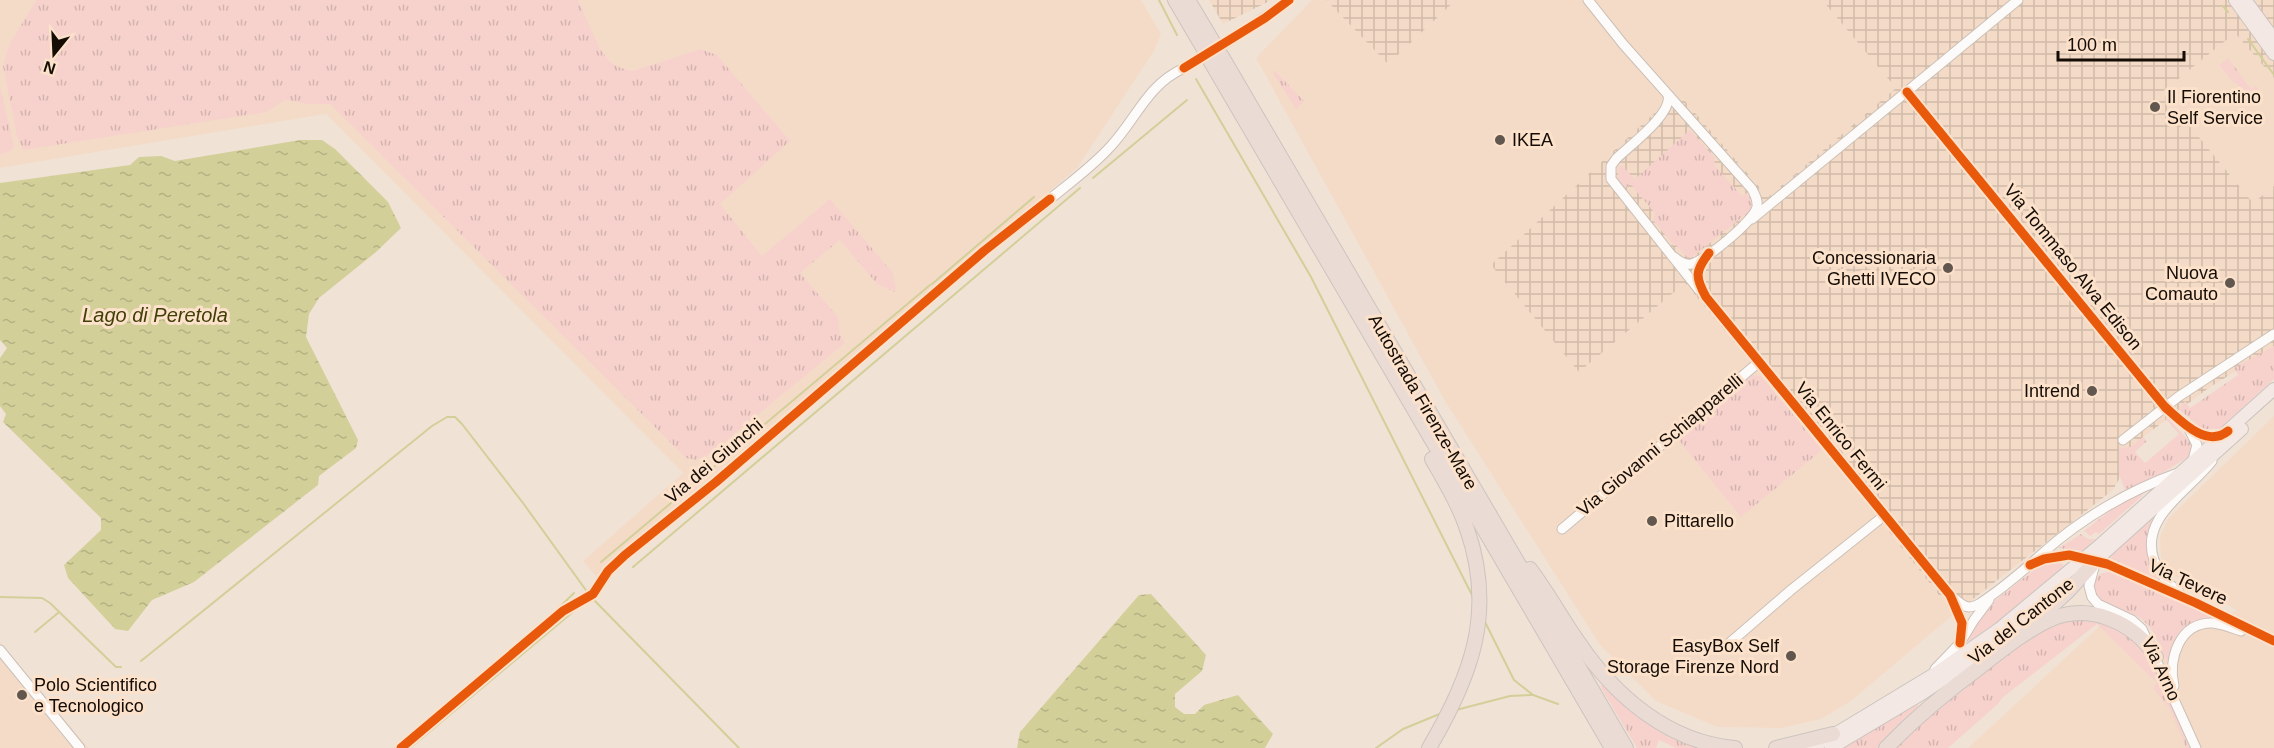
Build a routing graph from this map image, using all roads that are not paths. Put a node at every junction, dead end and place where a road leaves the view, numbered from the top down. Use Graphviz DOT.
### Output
graph roads {
  1 [pos="1175,0"];
  2 [pos="1188,0"];
  3 [pos="1289,0"];
  4 [pos="1580,0"];
  5 [pos="1588,0"];
  6 [pos="2018,0"];
  7 [pos="2235,0"];
  8 [pos="2245,0"];
  9 [pos="2274,39"];
  10 [pos="1623,44"];
  11 [pos="1212,52"];
  12 [pos="2274,54"];
  13 [pos="1906,92"];
  14 [pos="1668,95"];
  15 [pos="1659,118"];
  16 [pos="1689,118"];
  17 [pos="1752,189"];
  18 [pos="1783,194"];
  19 [pos="1050,199"];
  20 [pos="1748,222"];
  21 [pos="1709,254"];
  22 [pos="1674,257"];
  23 [pos="1706,297"];
  24 [pos="1354,308"];
  25 [pos="2274,334"];
  26 [pos="1759,362"];
  27 [pos="2274,389"];
  28 [pos="2274,400"];
  29 [pos="2164,407"];
  30 [pos="2186,425"];
  31 [pos="2228,431"];
  32 [pos="2123,440"];
  33 [pos="2222,448"];
  34 [pos="2187,469"];
  35 [pos="1472,486"];
  36 [pos="1885,515"];
  37 [pos="1562,529"];
  38 [pos="2090,561"];
  39 [pos="2030,566"];
  40 [pos="1996,593"];
  41 [pos="1950,596"];
  42 [pos="2196,603"];
  43 [pos="2014,641"];
  44 [pos="2274,642"];
  45 [pos="1960,643"];
  46 [pos="1726,646"];
  47 [pos="0,650"];
  48 [pos="2156,657"];
  49 [pos="1918,685"];
  50 [pos="2177,704"];
  51 [pos="1832,741"];
  52 [pos="80,748"];
  53 [pos="1429,748"];
  54 [pos="1612,748"];
  55 [pos="1626,748"];
  56 [pos="1735,748"];
  57 [pos="1776,748"];
  58 [pos="1812,748"];
  59 [pos="1886,748"];
  60 [pos="2196,748"];
  1 -- 11 [label="highway, Autostrada Firenze-Mare"];
  2 -- 11 [label="highway, Autostrada Firenze-Mare"];
  3 -- 19 [label="street, bridge"];
  4 -- 10 [label="street"];
  5 -- 10 [label="street"];
  6 -- 13 [label="street"];
  7 -- 12 [label="main road"];
  8 -- 9 [label="main road"];
  10 -- 14 [label="street"];
  11 -- 24 [label="highway, Autostrada Firenze-Mare"];
  11 -- 35 [label="highway, Autostrada Firenze-Mare"];
  13 -- 18 [label="street"];
  13 -- 29 [label="street, Via Tommaso Alva Edison"];
  14 -- 15 [label="street"];
  14 -- 16 [label="street"];
  15 -- 16 [label="street"];
  15 -- 22 [label="street"];
  16 -- 17 [label="street"];
  17 -- 18 [label="street"];
  17 -- 20 [label="street"];
  18 -- 20 [label="street"];
  20 -- 21 [label="street"];
  21 -- 22 [label="street"];
  21 -- 23 [label="street, Via Enrico Fermi"];
  22 -- 23 [label="street"];
  23 -- 26 [label="street, Via Enrico Fermi"];
  24 -- 53 [label="highway"];
  24 -- 54 [label="highway, Autostrada Firenze-Mare"];
  25 -- 29 [label="street"];
  26 -- 36 [label="street, Via Enrico Fermi"];
  26 -- 37 [label="street, Via Giovanni Schiapparelli"];
  27 -- 31 [label="main road, Via del Cantone"];
  28 -- 33 [label="main road, Via del Cantone"];
  29 -- 30 [label="street, Via Tommaso Alva Edison"];
  29 -- 32 [label="street"];
  30 -- 31 [label="street, Via Tommaso Alva Edison"];
  30 -- 34 [label="street, Via Tommaso Alva Edison"];
  31 -- 34 [label="main road, Via del Cantone"];
  33 -- 38 [label="main road, Via del Cantone"];
  33 -- 42 [label="street, Via Tevere"];
  34 -- 38 [label="main road, Via del Cantone"];
  34 -- 39 [label="street, Via del Cantone"];
  35 -- 55 [label="highway, Autostrada Firenze-Mare"];
  35 -- 56 [label="highway"];
  36 -- 41 [label="street, Via Enrico Fermi"];
  36 -- 46 [label="street"];
  38 -- 39 [label="street, Via del Cantone"];
  38 -- 42 [label="street, Via Tevere"];
  38 -- 43 [label="highway"];
  38 -- 48 [label="street, Via Arno"];
  38 -- 49 [label="main road, Via del Cantone"];
  38 -- 51 [label="main road, Via del Cantone"];
  39 -- 40 [label="street, Via del Cantone"];
  40 -- 41 [label="street, Via del Cantone"];
  40 -- 45 [label="street, Via del Cantone"];
  41 -- 45 [label="street, Via Enrico Fermi"];
  42 -- 44 [label="street, Via Tevere"];
  43 -- 48 [label="highway"];
  43 -- 59 [label="highway"];
  44 -- 50 [label="street, Via Tevere"];
  45 -- 49 [label="street, Via del Cantone"];
  47 -- 52 [label="street"];
  48 -- 50 [label="street, Via Arno"];
  49 -- 51 [label="main road, Via del Cantone"];
  50 -- 60 [label="street, Via Arno"];
  51 -- 57 [label="highway"];
  51 -- 58 [label="main road, Via del Cantone"];
}
